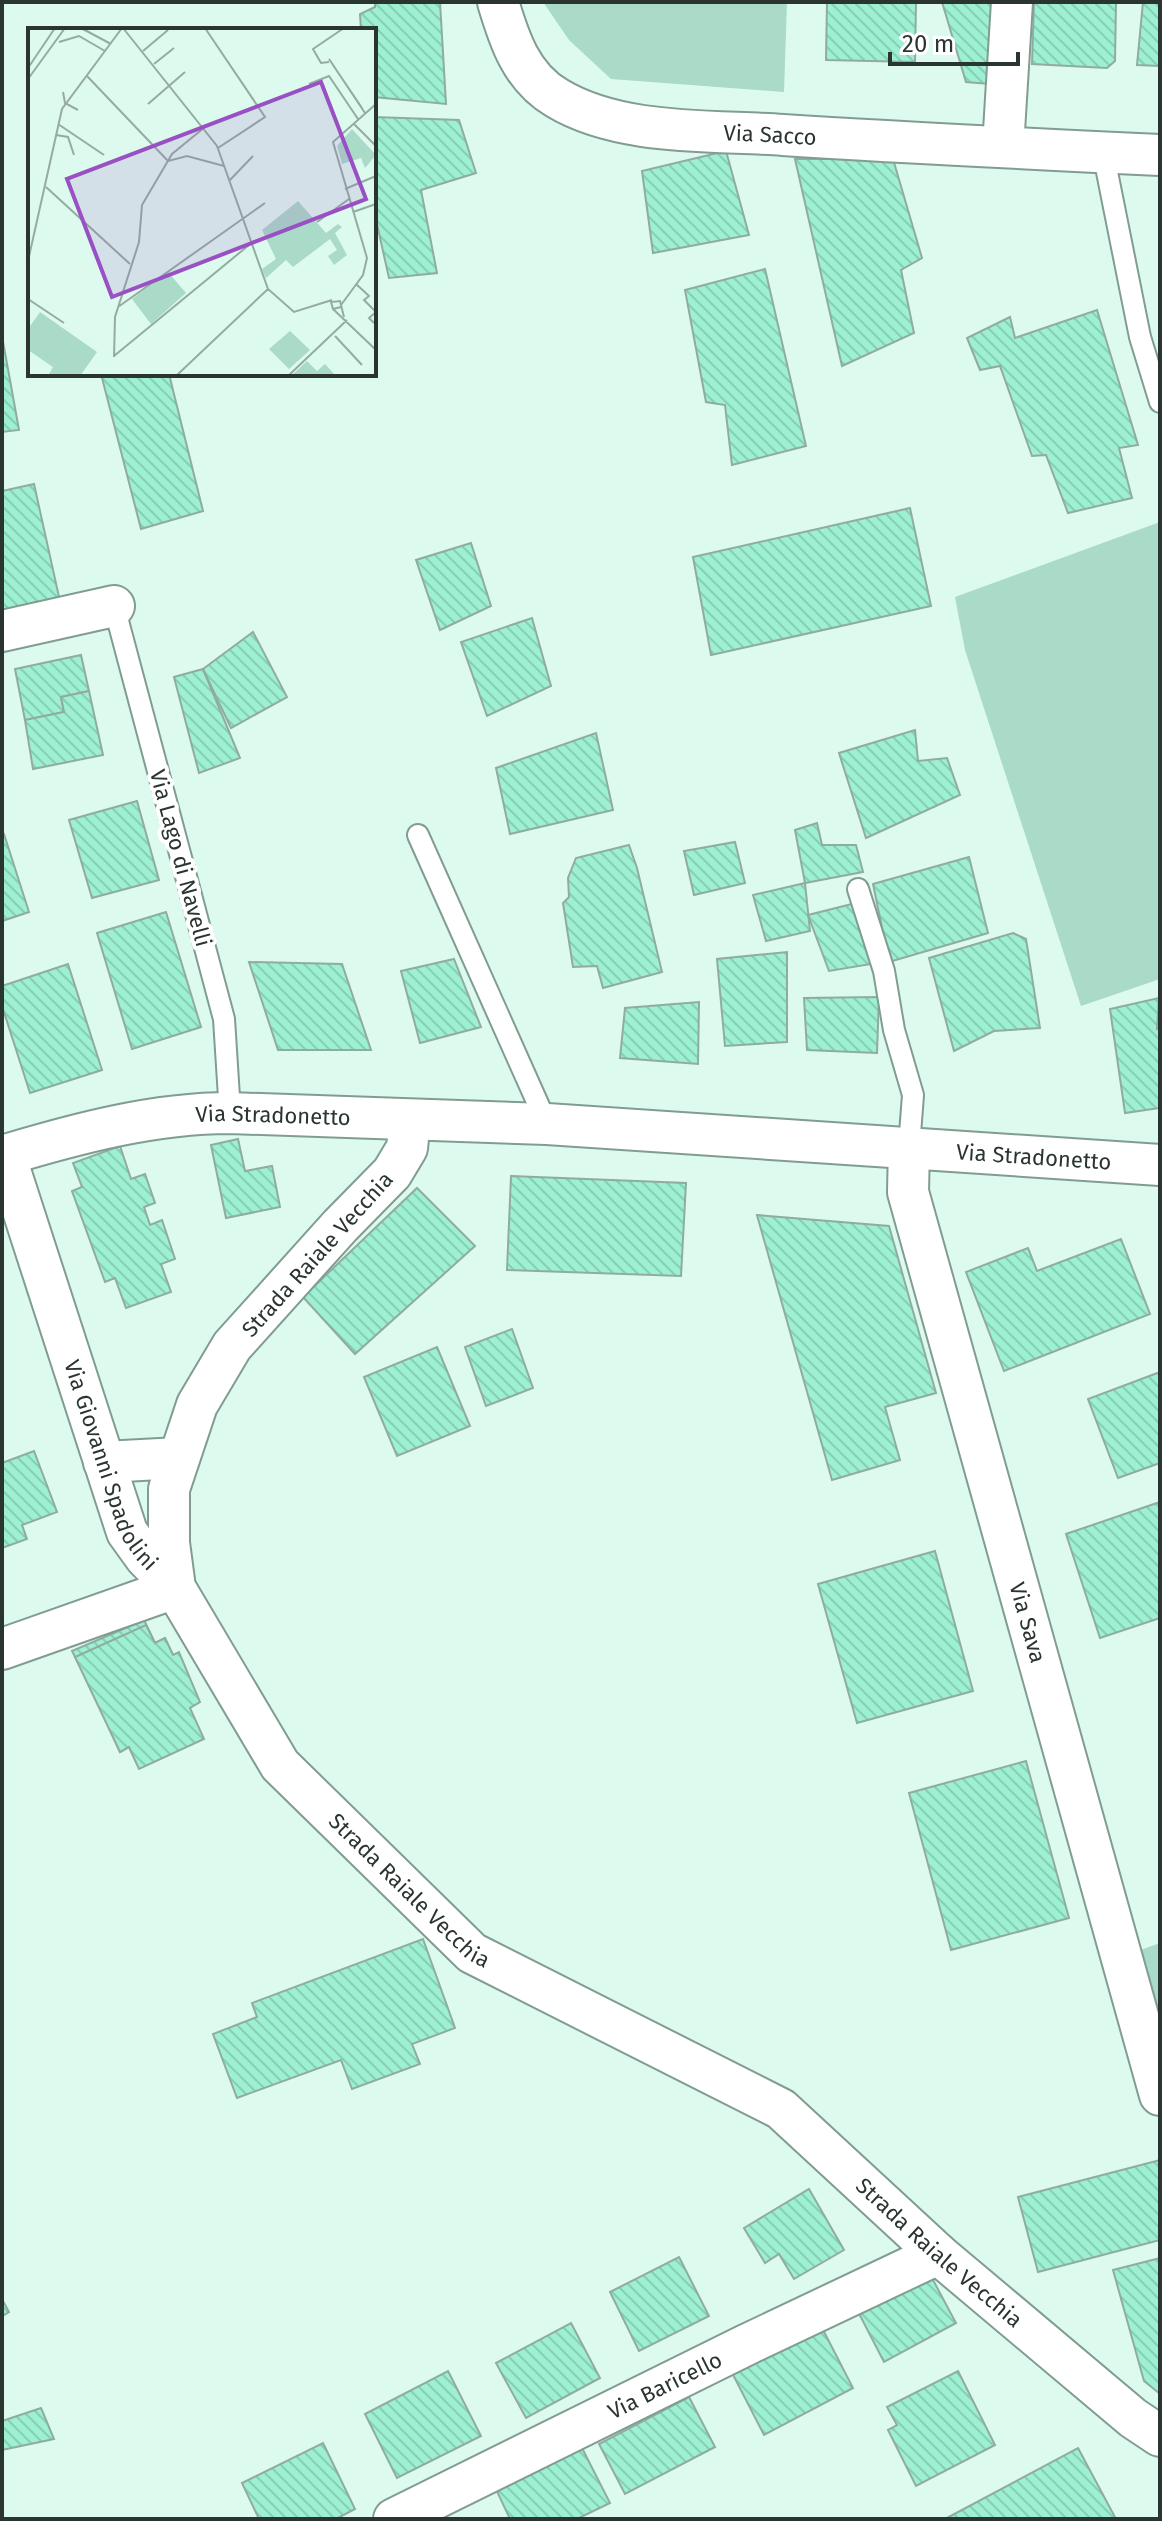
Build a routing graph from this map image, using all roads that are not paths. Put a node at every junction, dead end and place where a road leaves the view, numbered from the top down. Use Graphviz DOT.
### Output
graph roads {
  1 [pos="498,2"];
  2 [pos="1012,2"];
  3 [pos="1003,147"];
  4 [pos="1103,152"];
  5 [pos="1160,155"];
  6 [pos="1160,402"];
  7 [pos="114,606"];
  8 [pos="2,631"];
  9 [pos="418,835"];
  10 [pos="858,889"];
  11 [pos="230,1113"];
  12 [pos="410,1120"];
  13 [pos="547,1124"];
  14 [pos="909,1147"];
  15 [pos="4,1155"];
  16 [pos="1160,1165"];
  17 [pos="179,1458"];
  18 [pos="104,1462"];
  19 [pos="175,1588"];
  20 [pos="2,1649"];
  21 [pos="1160,2095"];
  22 [pos="938,2254"];
  23 [pos="1160,2436"];
  24 [pos="394,2519"];
  1 -- 3 [label="street, Via Sacco"];
  2 -- 3 [label="street"];
  3 -- 4 [label="street, Via Sacco"];
  4 -- 5 [label="street, Via Sacco"];
  4 -- 6 [label="lane"];
  7 -- 8 [label="street"];
  7 -- 11 [label="lane, Via Lago di Navelli"];
  9 -- 13 [label="lane"];
  10 -- 14 [label="lane"];
  11 -- 12 [label="street, Via Stradonetto"];
  11 -- 15 [label="street, Via Stradonetto"];
  12 -- 13 [label="street, Via Stradonetto"];
  12 -- 17 [label="street, Strada Raiale Vecchia"];
  13 -- 14 [label="street, Via Stradonetto"];
  14 -- 16 [label="street, Via Stradonetto"];
  14 -- 21 [label="street, Via Sava"];
  15 -- 18 [label="street, Via Giovanni Spadolini"];
  17 -- 18 [label="street"];
  17 -- 19 [label="street, Strada Raiale Vecchia"];
  18 -- 19 [label="street, Via Giovanni Spadolini"];
  19 -- 20 [label="street, Via Giovanni Spadolini"];
  19 -- 22 [label="street, Strada Raiale Vecchia"];
  22 -- 23 [label="street, Strada Raiale Vecchia"];
  22 -- 24 [label="street, Via Baricello"];
}
